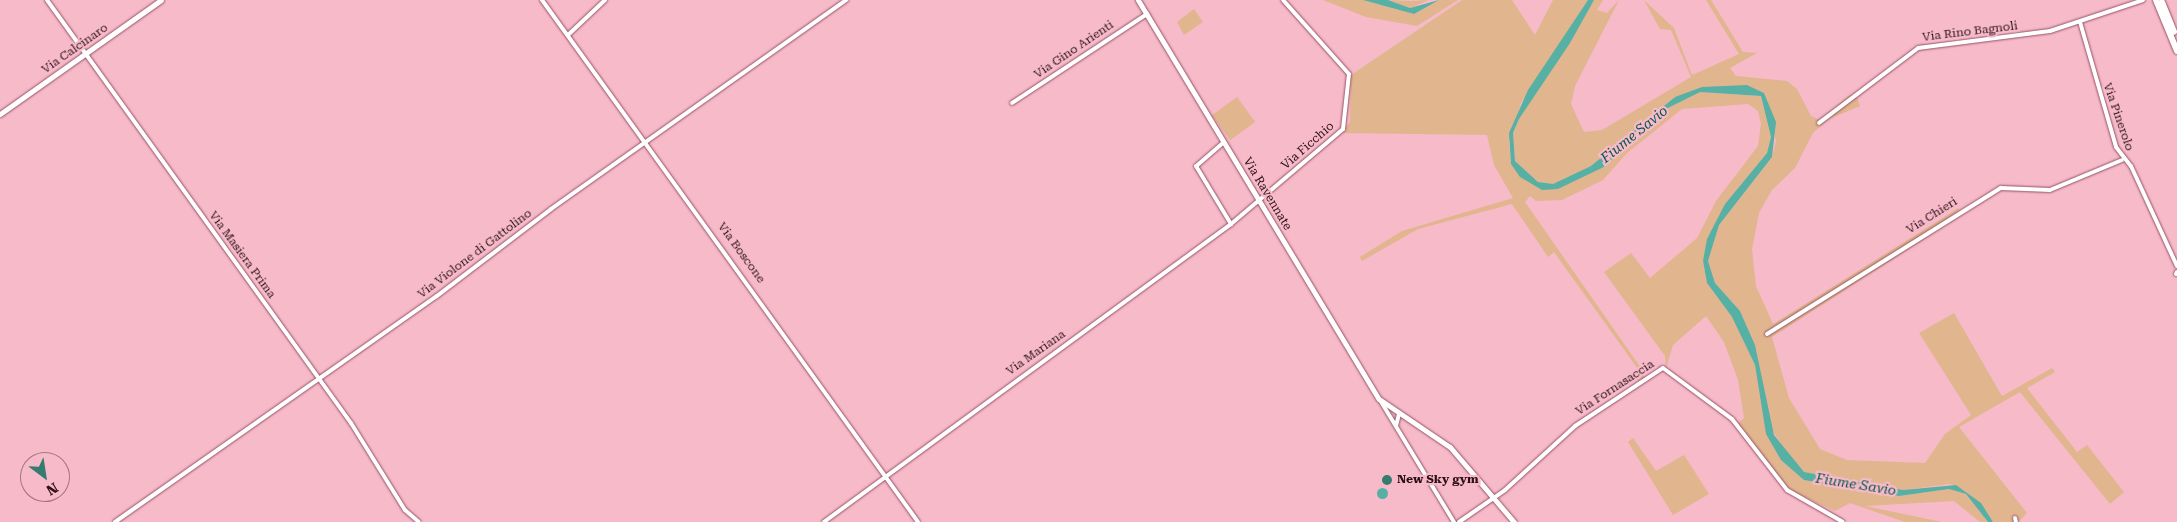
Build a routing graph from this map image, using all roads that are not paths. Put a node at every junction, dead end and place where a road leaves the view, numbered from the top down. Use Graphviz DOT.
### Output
graph roads {
  1 [pos="48,0"];
  2 [pos="161,0"];
  3 [pos="542,0"];
  4 [pos="605,0"];
  5 [pos="846,0"];
  6 [pos="1138,0"];
  7 [pos="1283,0"];
  8 [pos="2144,0"];
  9 [pos="2159,1"];
  10 [pos="1146,14"];
  11 [pos="2080,22"];
  12 [pos="568,35"];
  13 [pos="2177,40"];
  14 [pos="2177,51"];
  15 [pos="86,53"];
  16 [pos="1012,103"];
  17 [pos="0,114"];
  18 [pos="1818,123"];
  19 [pos="1224,142"];
  20 [pos="645,143"];
  21 [pos="2122,160"];
  22 [pos="1260,201"];
  23 [pos="1232,224"];
  24 [pos="2177,266"];
  25 [pos="1767,334"];
  26 [pos="319,379"];
  27 [pos="1379,399"];
  28 [pos="1399,414"];
  29 [pos="1396,428"];
  30 [pos="885,477"];
  31 [pos="1494,498"];
  32 [pos="115,522"];
  33 [pos="419,522"];
  34 [pos="824,522"];
  35 [pos="918,522"];
  36 [pos="1454,522"];
  37 [pos="1459,522"];
  38 [pos="1514,522"];
  39 [pos="1843,522"];
  1 -- 15 [label="street, Via Masiera Prima"];
  2 -- 15 [label="main road, Via Calcinaro"];
  3 -- 12 [label="street, Via Boscone"];
  4 -- 12 [label="street"];
  5 -- 20 [label="street, Via Violone di Gattolino"];
  6 -- 10 [label="main road, Via Ravennate"];
  7 -- 22 [label="street, Via Ficchio"];
  8 -- 11 [label="street, Via Rino Bagnoli"];
  9 -- 13 [label="highway"];
  9 -- 14 [label="highway"];
  10 -- 16 [label="street, Via Gino Arienti"];
  10 -- 19 [label="main road, Via Ravennate"];
  11 -- 18 [label="street, Via Rino Bagnoli"];
  11 -- 21 [label="street, Via Pinerolo"];
  12 -- 20 [label="street, Via Boscone"];
  15 -- 17 [label="main road, Via Calcinaro"];
  15 -- 26 [label="street, Via Masiera Prima"];
  19 -- 22 [label="main road, Via Ravennate"];
  19 -- 23 [label="street"];
  20 -- 26 [label="street, Via Violone di Gattolino"];
  20 -- 30 [label="street, Via Boscone"];
  21 -- 24 [label="street, Via Pinerolo"];
  21 -- 25 [label="street, Via Chieri"];
  22 -- 23 [label="street, Via Mariana"];
  22 -- 27 [label="main road, Via Ravennate"];
  23 -- 30 [label="street, Via Mariana"];
  26 -- 32 [label="street, Via Violone di Gattolino"];
  26 -- 33 [label="street, Via Masiera Prima"];
  27 -- 28 [label="main road, Via Ravennate"];
  27 -- 29 [label="street, Via Ravennate"];
  28 -- 29 [label="street"];
  28 -- 31 [label="main road, Via Ravennate"];
  29 -- 36 [label="street, Via Ravennate"];
  30 -- 34 [label="street, Via Mariana"];
  30 -- 35 [label="street, Via Boscone"];
  31 -- 37 [label="street, Via Fornasaccia"];
  31 -- 38 [label="main road, Via Ravennate"];
  31 -- 39 [label="street, Via Fornasaccia"];
}
